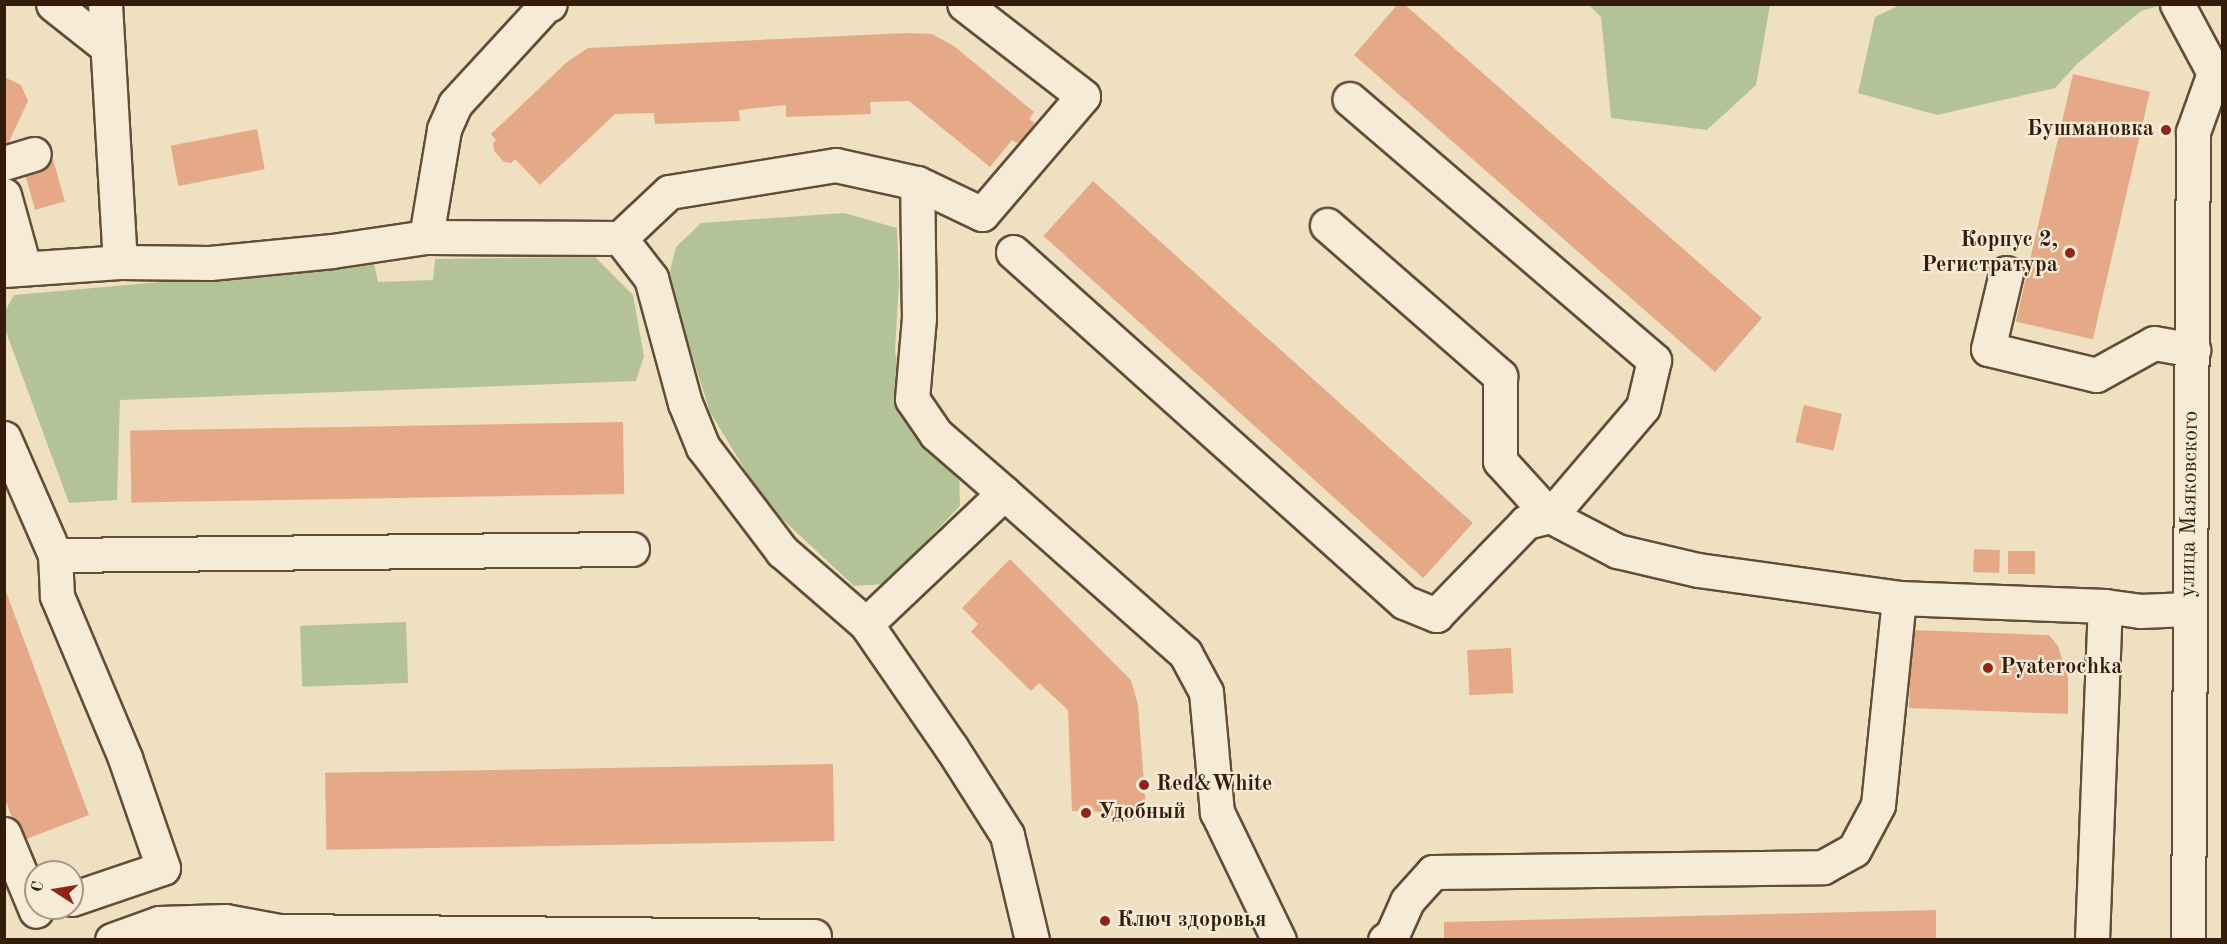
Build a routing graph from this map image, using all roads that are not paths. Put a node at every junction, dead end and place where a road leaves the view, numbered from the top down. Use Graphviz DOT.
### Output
graph roads {
  1 [pos="54,4"];
  2 [pos="105,4"];
  3 [pos="550,4"];
  4 [pos="963,4"];
  5 [pos="2176,4"];
  6 [pos="107,47"];
  7 [pos="2218,72"];
  8 [pos="1349,99"];
  9 [pos="917,183"];
  10 [pos="4,195"];
  11 [pos="1327,225"];
  12 [pos="426,237"];
  13 [pos="620,238"];
  14 [pos="1013,252"];
  15 [pos="120,262"];
  16 [pos="14,268"];
  17 [pos="2006,273"];
  18 [pos="2193,350"];
  19 [pos="4,438"];
  20 [pos="1004,493"];
  21 [pos="1550,516"];
  22 [pos="632,549"];
  23 [pos="54,555"];
  24 [pos="1899,598"];
  25 [pos="2105,606"];
  26 [pos="2189,609"];
  27 [pos="866,624"];
  28 [pos="4,834"];
  29 [pos="24,876"];
  30 [pos="84,895"];
  31 [pos="4,902"];
  32 [pos="24,906"];
  33 [pos="814,936"];
  34 [pos="1390,938"];
  35 [pos="112,939"];
  36 [pos="1032,939"];
  37 [pos="1279,939"];
  38 [pos="2092,939"];
  39 [pos="2188,939"];
  1 -- 6 [label="street"];
  2 -- 6 [label="street"];
  3 -- 12 [label="street"];
  4 -- 9 [label="street"];
  5 -- 7 [label="street"];
  6 -- 15 [label="street"];
  7 -- 18 [label="street, улица Маяковского"];
  8 -- 21 [label="street"];
  9 -- 13 [label="street"];
  9 -- 20 [label="street"];
  10 -- 16 [label="street"];
  11 -- 21 [label="street"];
  12 -- 13 [label="street"];
  12 -- 15 [label="street"];
  13 -- 27 [label="street"];
  14 -- 21 [label="street"];
  15 -- 16 [label="street"];
  17 -- 18 [label="street"];
  18 -- 26 [label="street, улица Маяковского"];
  19 -- 23 [label="street"];
  20 -- 27 [label="street"];
  20 -- 37 [label="street"];
  21 -- 24 [label="street"];
  22 -- 23 [label="street"];
  23 -- 30 [label="street"];
  24 -- 25 [label="street"];
  24 -- 34 [label="street"];
  25 -- 26 [label="street"];
  25 -- 38 [label="street"];
  26 -- 39 [label="street, улица Маяковского"];
  27 -- 36 [label="street"];
  28 -- 29 [label="street"];
  31 -- 32 [label="street"];
  33 -- 35 [label="street"];
}
